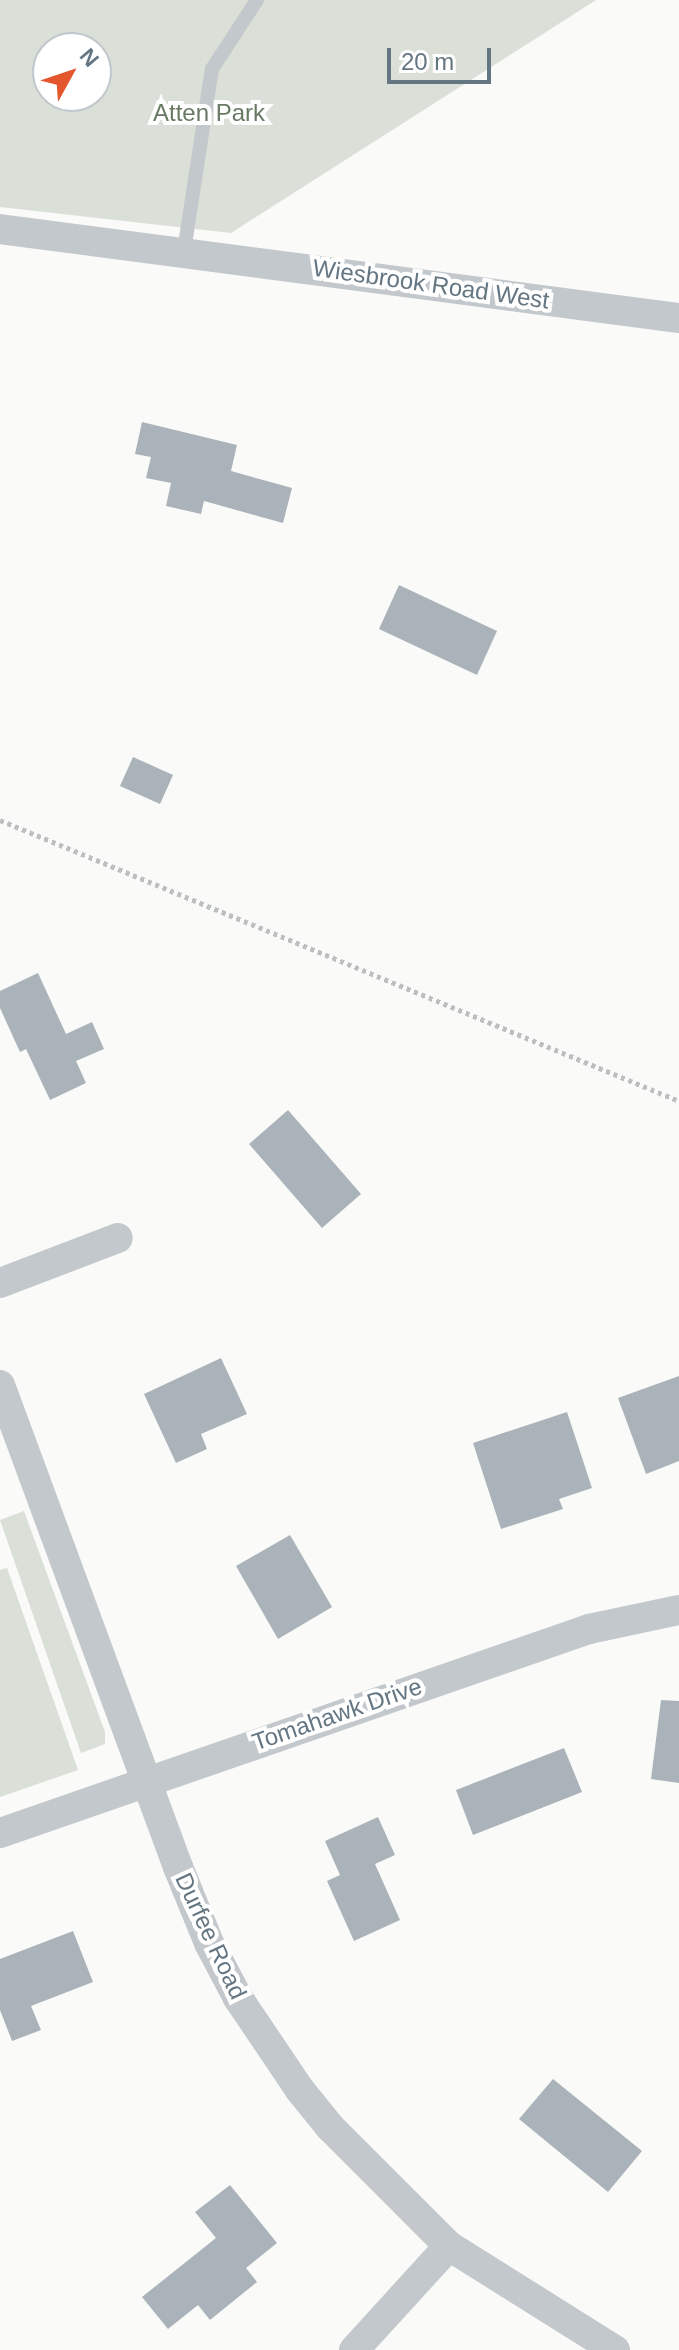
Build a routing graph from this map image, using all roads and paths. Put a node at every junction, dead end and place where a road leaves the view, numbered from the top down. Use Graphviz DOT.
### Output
graph roads {
  1 [pos="257,0"];
  2 [pos="0,229"];
  3 [pos="184,251"];
  4 [pos="679,318"];
  5 [pos="0,820"];
  6 [pos="679,1101"];
  7 [pos="118,1238"];
  8 [pos="0,1283"];
  9 [pos="0,1385"];
  10 [pos="679,1610"];
  11 [pos="147,1779"];
  12 [pos="0,1833"];
  13 [pos="449,2246"];
  14 [pos="354,2350"];
  15 [pos="615,2350"];
  1 -- 3 [label="lane"];
  2 -- 3 [label="street, Wiesbrook Road West"];
  3 -- 4 [label="street, Wiesbrook Road West"];
  5 -- 6 [label="path"];
  7 -- 8 [label="street"];
  9 -- 11 [label="street, Durfee Road"];
  10 -- 11 [label="street, Tomahawk Drive"];
  11 -- 12 [label="street, Tomahawk Drive"];
  11 -- 13 [label="street, Durfee Road"];
  13 -- 14 [label="street"];
  13 -- 15 [label="street, Durfee Road"];
}
